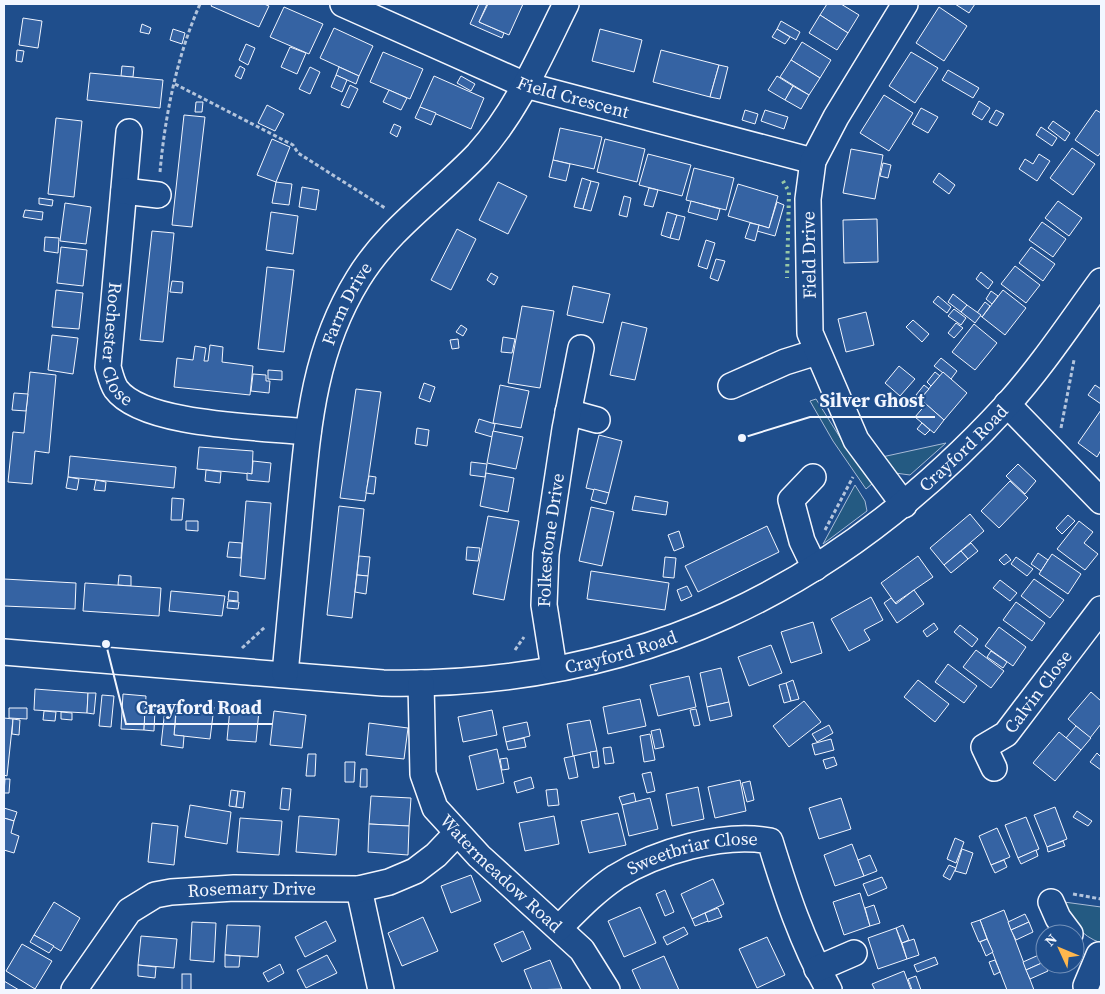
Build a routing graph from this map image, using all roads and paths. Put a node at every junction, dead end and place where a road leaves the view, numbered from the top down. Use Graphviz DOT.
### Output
graph roads {
  1 [pos="200,4"];
  2 [pos="343,4"];
  3 [pos="566,4"];
  4 [pos="905,4"];
  5 [pos="175,84"];
  6 [pos="525,85"];
  7 [pos="129,132"];
  8 [pos="813,161"];
  9 [pos="124,190"];
  10 [pos="158,195"];
  11 [pos="402,224"];
  12 [pos="1101,281"];
  13 [pos="581,348"];
  14 [pos="817,352"];
  15 [pos="1075,356"];
  16 [pos="731,386"];
  17 [pos="1008,404"];
  18 [pos="568,412"];
  19 [pos="597,420"];
  20 [pos="308,432"];
  21 [pos="1060,436"];
  22 [pos="812,477"];
  23 [pos="853,477"];
  24 [pos="1101,501"];
  25 [pos="904,505"];
  26 [pos="815,568"];
  27 [pos="292,603"];
  28 [pos="1101,609"];
  29 [pos="545,615"];
  30 [pos="4,652"];
  31 [pos="221,668"];
  32 [pos="554,669"];
  33 [pos="285,674"];
  34 [pos="507,676"];
  35 [pos="421,683"];
  36 [pos="994,768"];
  37 [pos="457,833"];
  38 [pos="359,889"];
  39 [pos="1051,902"];
  40 [pos="1062,924"];
  41 [pos="560,928"];
  42 [pos="1085,946"];
  43 [pos="854,953"];
  44 [pos="1100,956"];
  45 [pos="817,969"];
  46 [pos="1086,986"];
  47 [pos="375,989"];
  48 [pos="74,990"];
  49 [pos="607,990"];
  50 [pos="829,990"];
  1 -- 5 [label="path"];
  2 -- 6 [label="street, Field Crescent"];
  3 -- 6 [label="street, Farm Drive"];
  4 -- 8 [label="street, Field Drive"];
  5 -- 10 [label="path"];
  5 -- 11 [label="path"];
  6 -- 8 [label="street, Field Crescent"];
  6 -- 11 [label="street, Farm Drive"];
  7 -- 9 [label="street, Rochester Close"];
  8 -- 14 [label="street, Field Drive"];
  9 -- 10 [label="street"];
  9 -- 20 [label="street, Rochester Close"];
  11 -- 20 [label="street, Farm Drive"];
  12 -- 17 [label="street, Crayford Road"];
  13 -- 18 [label="street, Folkestone Drive"];
  14 -- 16 [label="street"];
  14 -- 25 [label="street, Field Drive"];
  15 -- 21 [label="path"];
  17 -- 24 [label="street"];
  17 -- 25 [label="street, Crayford Road"];
  18 -- 19 [label="street"];
  18 -- 29 [label="street, Folkestone Drive"];
  20 -- 27 [label="street, Farm Drive"];
  22 -- 26 [label="street"];
  23 -- 26 [label="path"];
  25 -- 26 [label="street, Crayford Road"];
  26 -- 32 [label="street, Crayford Road"];
  27 -- 31 [label="path"];
  27 -- 33 [label="street, Farm Drive"];
  28 -- 36 [label="street, Calvin Close"];
  29 -- 32 [label="street, Folkestone Drive"];
  29 -- 34 [label="path"];
  30 -- 31 [label="street, Crayford Road"];
  31 -- 33 [label="street, Crayford Road"];
  32 -- 34 [label="street, Crayford Road"];
  33 -- 35 [label="street, Crayford Road"];
  34 -- 35 [label="street, Crayford Road"];
  35 -- 37 [label="street, Watermeadow Road"];
  37 -- 38 [label="street, Rosemary Drive"];
  37 -- 41 [label="street, Watermeadow Road"];
  38 -- 47 [label="street"];
  38 -- 48 [label="street, Rosemary Drive"];
  39 -- 40 [label="street"];
  41 -- 45 [label="street, Sweetbriar Close"];
  41 -- 49 [label="street, Watermeadow Road"];
  42 -- 44 [label="street"];
  43 -- 45 [label="street"];
  44 -- 46 [label="street"];
  45 -- 50 [label="street, Sweetbriar Close"];
}
